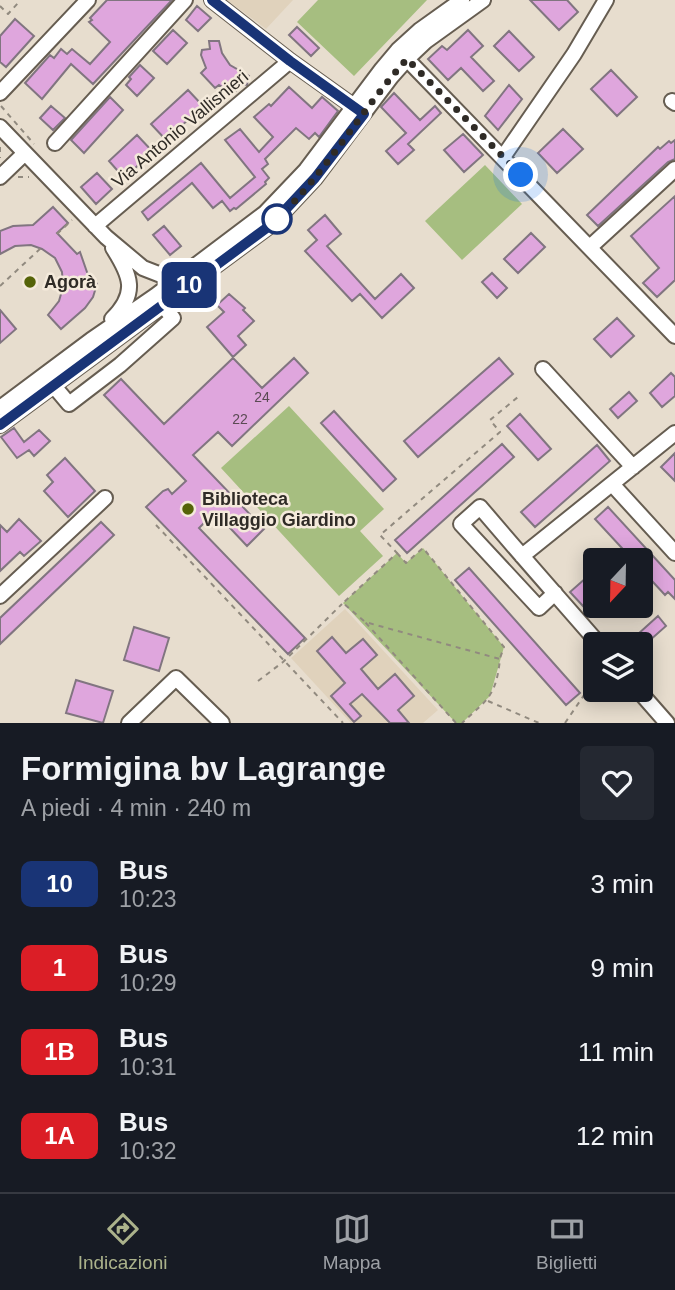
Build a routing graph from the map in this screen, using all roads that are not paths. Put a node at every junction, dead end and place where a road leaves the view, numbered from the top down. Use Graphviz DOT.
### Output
graph roads {
  1 [pos="88,0"];
  2 [pos="185,0"];
  3 [pos="212,0"];
  4 [pos="462,0"];
  5 [pos="483,0"];
  6 [pos="606,0"];
  7 [pos="402,55"];
  8 [pos="290,61"];
  9 [pos="0,93"];
  10 [pos="359,110"];
  11 [pos="0,127"];
  12 [pos="55,143"];
  13 [pos="30,149"];
  14 [pos="503,157"];
  15 [pos="675,169"];
  16 [pos="1,176"];
  17 [pos="95,226"];
  18 [pos="106,237"];
  19 [pos="590,247"];
  20 [pos="236,249"];
  21 [pos="178,279"];
  22 [pos="158,301"];
  23 [pos="675,336"];
  24 [pos="91,340"];
  25 [pos="543,369"];
  26 [pos="49,381"];
  27 [pos="0,408"];
  28 [pos="0,425"];
  29 [pos="675,433"];
  30 [pos="633,467"];
  31 [pos="612,484"];
  32 [pos="105,498"];
  33 [pos="675,553"];
  34 [pos="522,556"];
  35 [pos="555,593"];
  36 [pos="0,596"];
  37 [pos="589,632"];
  38 [pos="649,702"];
  39 [pos="129,723"];
  40 [pos="222,723"];
  41 [pos="667,723"];
  1 -- 9 [label="street"];
  2 -- 12 [label="street"];
  3 -- 8 [label="street"];
  4 -- 7 [label="street"];
  5 -- 7 [label="street"];
  6 -- 14 [label="street"];
  7 -- 10 [label="street"];
  7 -- 14 [label="street"];
  8 -- 10 [label="street"];
  8 -- 17 [label="street, Via Antonio Vallisnieri"];
  10 -- 20 [label="street"];
  11 -- 13 [label="street"];
  13 -- 16 [label="street"];
  13 -- 17 [label="street"];
  14 -- 19 [label="street"];
  15 -- 19 [label="street"];
  17 -- 18 [label="street"];
  18 -- 21 [label="street"];
  18 -- 24 [label="street"];
  19 -- 23 [label="street"];
  20 -- 21 [label="street"];
  20 -- 22 [label="street"];
  21 -- 22 [label="street"];
  22 -- 24 [label="street"];
  22 -- 26 [label="street"];
  22 -- 26 [label="street"];
  24 -- 26 [label="street"];
  25 -- 30 [label="street"];
  26 -- 27 [label="street"];
  26 -- 28 [label="street"];
  29 -- 30 [label="street"];
  30 -- 31 [label="street"];
  31 -- 33 [label="street"];
  31 -- 34 [label="street"];
  32 -- 36 [label="street"];
  34 -- 35 [label="street"];
  34 -- 35 [label="street"];
  35 -- 37 [label="street"];
  38 -- 41 [label="street"];
  39 -- 40 [label="street"];
}
